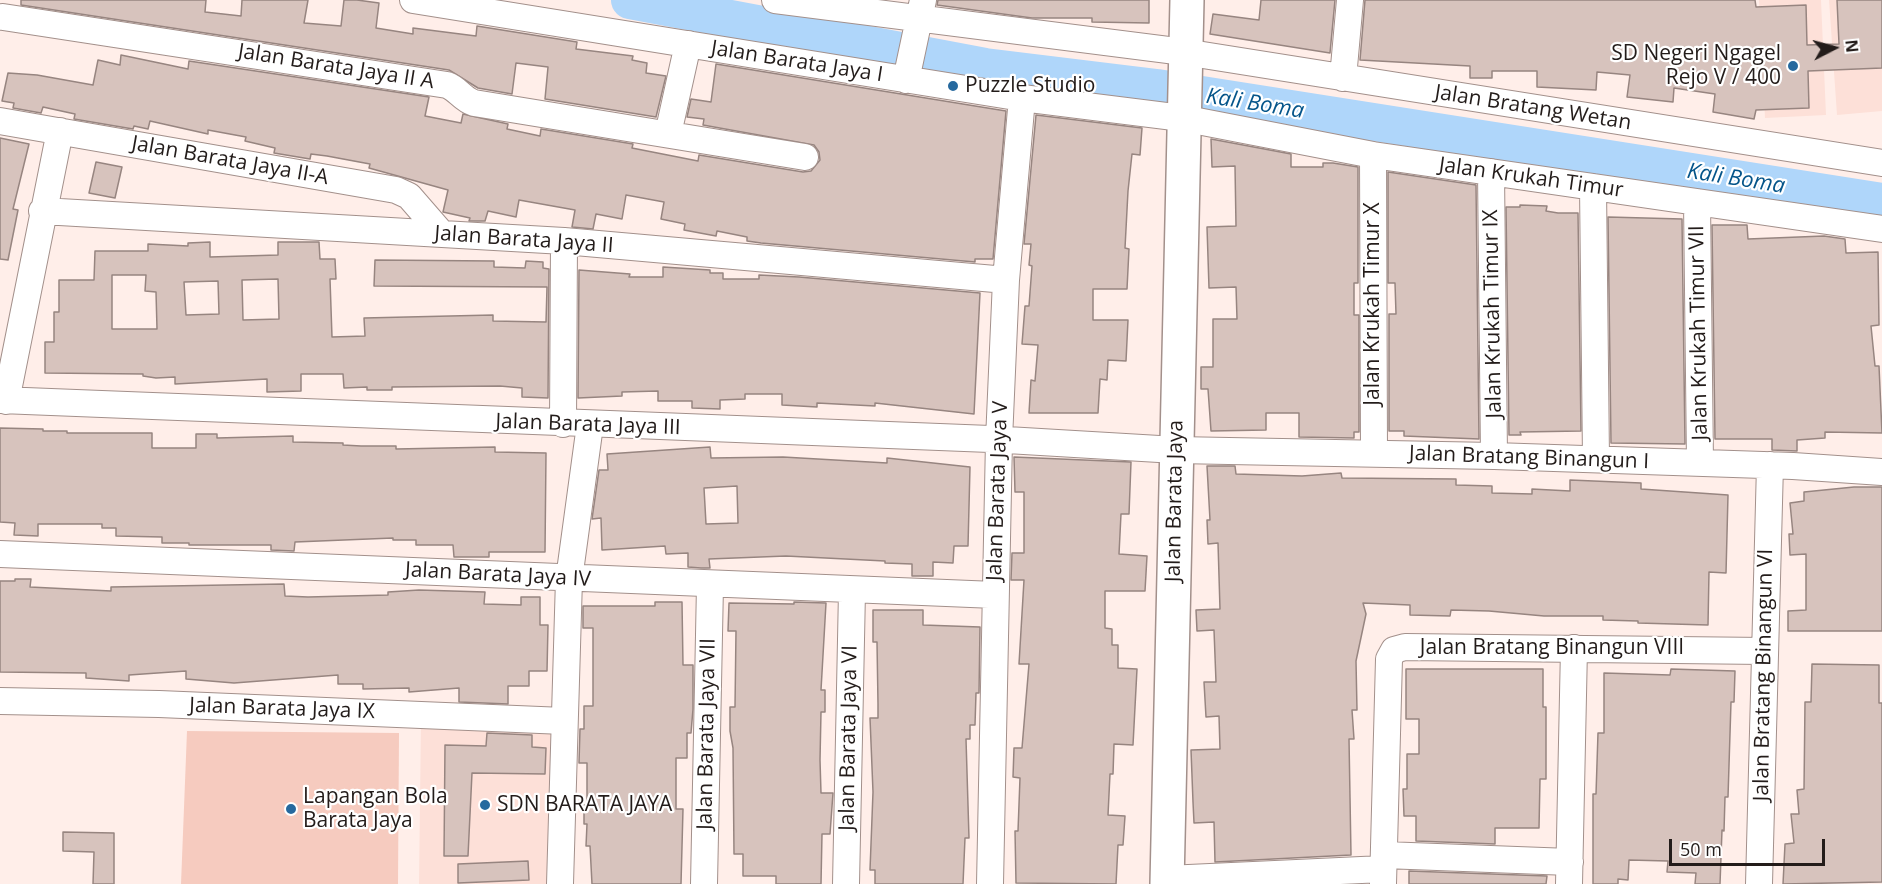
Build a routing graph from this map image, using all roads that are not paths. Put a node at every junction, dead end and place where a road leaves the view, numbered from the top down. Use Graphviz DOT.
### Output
graph roads {
  1 [pos="413,0"];
  2 [pos="1187,0"];
  3 [pos="1350,0"];
  4 [pos="791,1"];
  5 [pos="3,17"];
  6 [pos="920,18"];
  7 [pos="687,44"];
  8 [pos="1184,56"];
  9 [pos="909,71"];
  10 [pos="1343,78"];
  11 [pos="1022,98"];
  12 [pos="1182,111"];
  13 [pos="0,121"];
  14 [pos="60,131"];
  15 [pos="668,134"];
  16 [pos="1373,155"];
  17 [pos="805,157"];
  18 [pos="1882,163"];
  19 [pos="1491,172"];
  20 [pos="1593,187"];
  21 [pos="1697,202"];
  22 [pos="42,211"];
  23 [pos="1882,229"];
  24 [pos="442,234"];
  25 [pos="564,241"];
  26 [pos="1006,280"];
  27 [pos="3,401"];
  28 [pos="563,424"];
  29 [pos="590,425"];
  30 [pos="999,440"];
  31 [pos="1176,450"];
  32 [pos="1374,453"];
  33 [pos="1494,456"];
  34 [pos="1596,459"];
  35 [pos="1700,463"];
  36 [pos="1770,465"];
  37 [pos="1882,472"];
  38 [pos="0,554"];
  39 [pos="569,579"];
  40 [pos="710,585"];
  41 [pos="852,591"];
  42 [pos="996,595"];
  43 [pos="1574,648"];
  44 [pos="1765,651"];
  45 [pos="0,701"];
  46 [pos="564,721"];
  47 [pos="1383,869"];
  48 [pos="1569,873"];
  49 [pos="1167,881"];
  50 [pos="560,884"];
  51 [pos="704,884"];
  52 [pos="846,884"];
  53 [pos="990,884"];
  54 [pos="1759,884"];
  1 -- 7 [label="street, Jalan Barata Jaya I"];
  2 -- 8 [label="main road, Jalan Barata Jaya"];
  3 -- 10 [label="street"];
  4 -- 6 [label="street, Jalan Bratang Wetan"];
  5 -- 15 [label="street, Jalan Barata Jaya II A"];
  6 -- 8 [label="street, Jalan Bratang Wetan"];
  6 -- 9 [label="street"];
  7 -- 9 [label="street, Jalan Barata Jaya I"];
  7 -- 15 [label="street"];
  8 -- 10 [label="street, Jalan Bratang Wetan"];
  8 -- 12 [label="main road, Jalan Barata Jaya"];
  9 -- 11 [label="street, Jalan Barata Jaya I"];
  10 -- 18 [label="street, Jalan Bratang Wetan"];
  11 -- 12 [label="street, Jalan Barata Jaya I"];
  11 -- 26 [label="street, Jalan Barata Jaya V"];
  12 -- 16 [label="street, Jalan Krukah Timur"];
  12 -- 31 [label="main road, Jalan Barata Jaya"];
  13 -- 14 [label="street, Jalan Barata Jaya II-A"];
  14 -- 22 [label="street"];
  14 -- 24 [label="street, Jalan Barata Jaya II-A"];
  15 -- 17 [label="street, Jalan Barata Jaya II A"];
  16 -- 19 [label="street, Jalan Krukah Timur"];
  16 -- 32 [label="street, Jalan Krukah Timur X"];
  19 -- 20 [label="street, Jalan Krukah Timur"];
  19 -- 33 [label="street, Jalan Krukah Timur IX"];
  20 -- 21 [label="street, Jalan Krukah Timur"];
  20 -- 34 [label="street"];
  21 -- 23 [label="street, Jalan Krukah Timur"];
  21 -- 35 [label="street, Jalan Krukah Timur VII"];
  22 -- 24 [label="street, Jalan Barata Jaya II"];
  22 -- 27 [label="street"];
  24 -- 25 [label="street, Jalan Barata Jaya II"];
  25 -- 26 [label="street, Jalan Barata Jaya II"];
  25 -- 28 [label="street"];
  26 -- 30 [label="street, Jalan Barata Jaya V"];
  27 -- 28 [label="street, Jalan Barata Jaya III"];
  28 -- 29 [label="street, Jalan Barata Jaya III"];
  29 -- 30 [label="street, Jalan Barata Jaya III"];
  29 -- 39 [label="street"];
  30 -- 31 [label="street, Jalan Barata Jaya III"];
  30 -- 42 [label="street, Jalan Barata Jaya V"];
  31 -- 32 [label="street, Jalan Bratang Binangun I"];
  31 -- 49 [label="main road, Jalan Barata Jaya"];
  32 -- 33 [label="street, Jalan Bratang Binangun I"];
  33 -- 34 [label="street, Jalan Bratang Binangun I"];
  34 -- 35 [label="street, Jalan Bratang Binangun I"];
  35 -- 36 [label="street, Jalan Bratang Binangun I"];
  36 -- 37 [label="street, Jalan Bratang Binangun I"];
  36 -- 44 [label="street, Jalan Bratang Binangun VI"];
  38 -- 39 [label="street, Jalan Barata Jaya IV"];
  39 -- 40 [label="street, Jalan Barata Jaya IV"];
  39 -- 46 [label="street"];
  40 -- 41 [label="street, Jalan Barata Jaya IV"];
  40 -- 51 [label="street, Jalan Barata Jaya VII"];
  41 -- 42 [label="street, Jalan Barata Jaya IV"];
  41 -- 52 [label="street, Jalan Barata Jaya VI"];
  42 -- 53 [label="street, Jalan Barata Jaya V"];
  43 -- 44 [label="street, Jalan Bratang Binangun VIII"];
  43 -- 47 [label="street, Jalan Bratang Binangun VIII"];
  43 -- 48 [label="street"];
  44 -- 54 [label="street, Jalan Bratang Binangun VI"];
  45 -- 46 [label="street, Jalan Barata Jaya IX"];
  46 -- 50 [label="street"];
  47 -- 48 [label="street"];
  47 -- 49 [label="street"];
}
